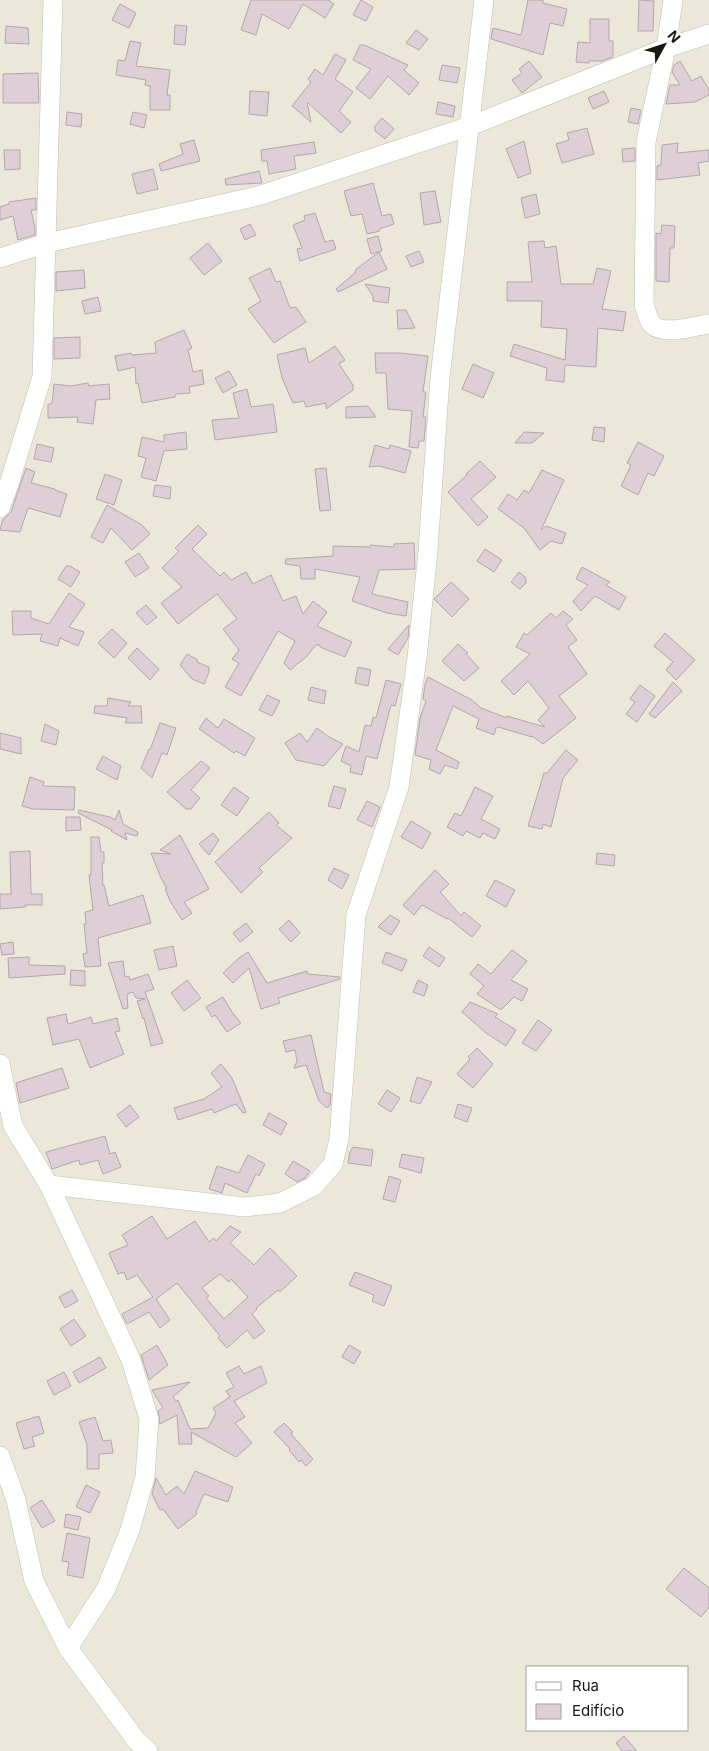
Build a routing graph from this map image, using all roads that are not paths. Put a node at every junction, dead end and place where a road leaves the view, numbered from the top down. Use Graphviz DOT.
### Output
graph roads {
  1 [pos="53,0"];
  2 [pos="484,0"];
  3 [pos="673,0"];
  4 [pos="709,34"];
  5 [pos="666,48"];
  6 [pos="470,126"];
  7 [pos="47,243"];
  8 [pos="0,258"];
  9 [pos="709,324"];
  10 [pos="0,508"];
  11 [pos="0,1064"];
  12 [pos="49,1185"];
  13 [pos="0,1456"];
  14 [pos="68,1648"];
  15 [pos="148,1751"];
  1 -- 7 [label="street"];
  2 -- 6 [label="street"];
  3 -- 5 [label="street"];
  4 -- 5 [label="street"];
  5 -- 6 [label="street"];
  5 -- 9 [label="street"];
  6 -- 7 [label="street"];
  6 -- 12 [label="street"];
  7 -- 8 [label="street"];
  7 -- 10 [label="street"];
  11 -- 12 [label="street"];
  12 -- 14 [label="street"];
  13 -- 14 [label="street"];
  14 -- 15 [label="street"];
}
